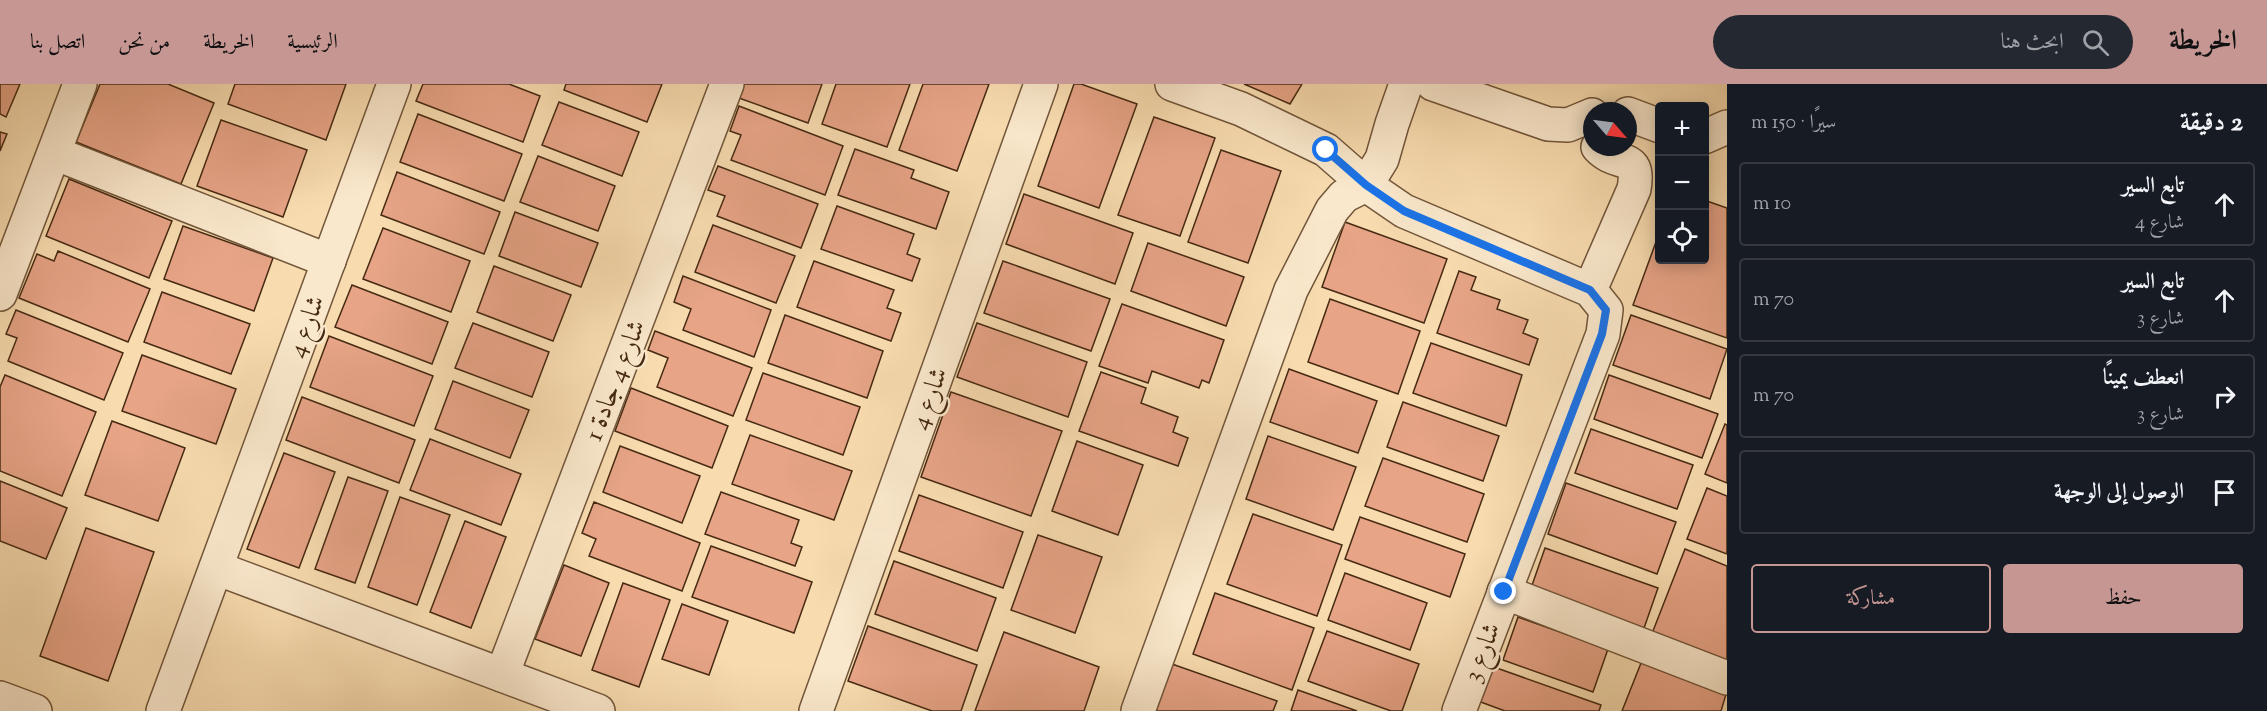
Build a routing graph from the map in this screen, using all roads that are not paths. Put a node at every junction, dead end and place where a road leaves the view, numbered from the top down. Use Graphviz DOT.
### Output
graph roads {
  1 [pos="80,84"];
  2 [pos="394,84"];
  3 [pos="727,84"];
  4 [pos="1041,84"];
  5 [pos="1173,84"];
  6 [pos="1406,84"];
  7 [pos="1433,84"];
  8 [pos="1637,117"];
  9 [pos="1655,124"];
  10 [pos="1583,126"];
  11 [pos="1727,127"];
  12 [pos="1709,135"];
  13 [pos="54,153"];
  14 [pos="1610,156"];
  15 [pos="1366,185"];
  16 [pos="329,261"];
  17 [pos="1590,290"];
  18 [pos="0,294"];
  19 [pos="216,568"];
  20 [pos="1504,592"];
  21 [pos="501,675"];
  22 [pos="1727,678"];
  23 [pos="0,698"];
  24 [pos="35,711"];
  25 [pos="163,711"];
  26 [pos="598,711"];
  27 [pos="816,711"];
  28 [pos="1138,711"];
  29 [pos="1459,711"];
  1 -- 13 [label="street"];
  2 -- 16 [label="street, شارع 4"];
  3 -- 21 [label="street, شارع 4 جادة 1"];
  4 -- 27 [label="street, شارع 4"];
  5 -- 15 [label="street"];
  6 -- 15 [label="street"];
  7 -- 10 [label="street"];
  8 -- 9 [label="street"];
  11 -- 12 [label="street"];
  13 -- 16 [label="street"];
  13 -- 18 [label="street"];
  14 -- 17 [label="street"];
  15 -- 17 [label="street"];
  15 -- 28 [label="street"];
  16 -- 19 [label="street, شارع 4"];
  17 -- 20 [label="street, شارع 3"];
  19 -- 21 [label="street"];
  19 -- 25 [label="street, شارع 4"];
  20 -- 22 [label="street"];
  20 -- 29 [label="street, شارع 3"];
  21 -- 26 [label="street"];
  23 -- 24 [label="street"];
}
